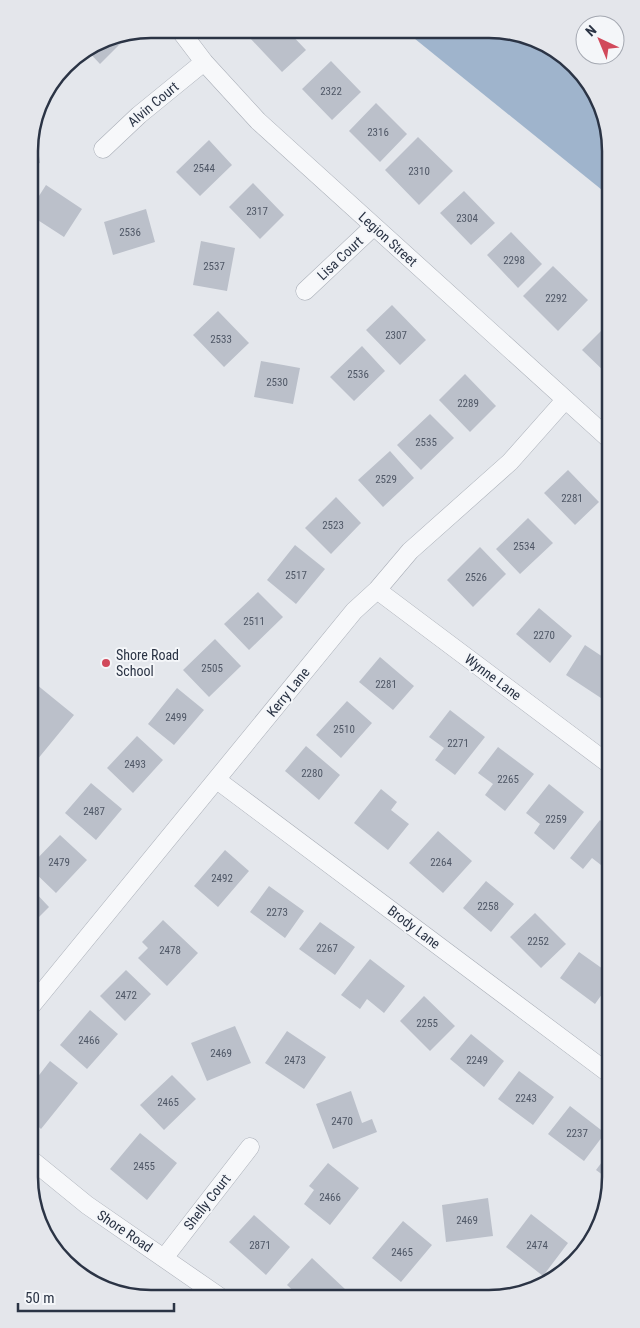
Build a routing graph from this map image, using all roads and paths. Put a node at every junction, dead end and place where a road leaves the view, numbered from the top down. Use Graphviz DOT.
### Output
graph roads {
  1 [pos="186,38"];
  2 [pos="204,62"];
  3 [pos="103,149"];
  4 [pos="374,226"];
  5 [pos="305,290"];
  6 [pos="565,400"];
  7 [pos="602,433"];
  8 [pos="376,590"];
  9 [pos="602,759"];
  10 [pos="217,780"];
  11 [pos="38,998"];
  12 [pos="602,1069"];
  13 [pos="250,1147"];
  14 [pos="38,1165"];
  15 [pos="164,1258"];
  16 [pos="211,1290"];
  1 -- 2 [label="street, Legion Street"];
  2 -- 3 [label="street, Alvin Court"];
  2 -- 4 [label="street, Legion Street"];
  4 -- 5 [label="street, Lisa Court"];
  4 -- 6 [label="street, Legion Street"];
  6 -- 7 [label="street, Legion Street"];
  6 -- 8 [label="street, Kerry Lane"];
  8 -- 9 [label="street, Wynne Lane"];
  8 -- 10 [label="street, Kerry Lane"];
  10 -- 11 [label="street, Kerry Lane"];
  10 -- 12 [label="street, Brody Lane"];
  13 -- 15 [label="street, Shelly Court"];
  14 -- 15 [label="street, Shore Road"];
  15 -- 16 [label="street, Shore Road"];
}
